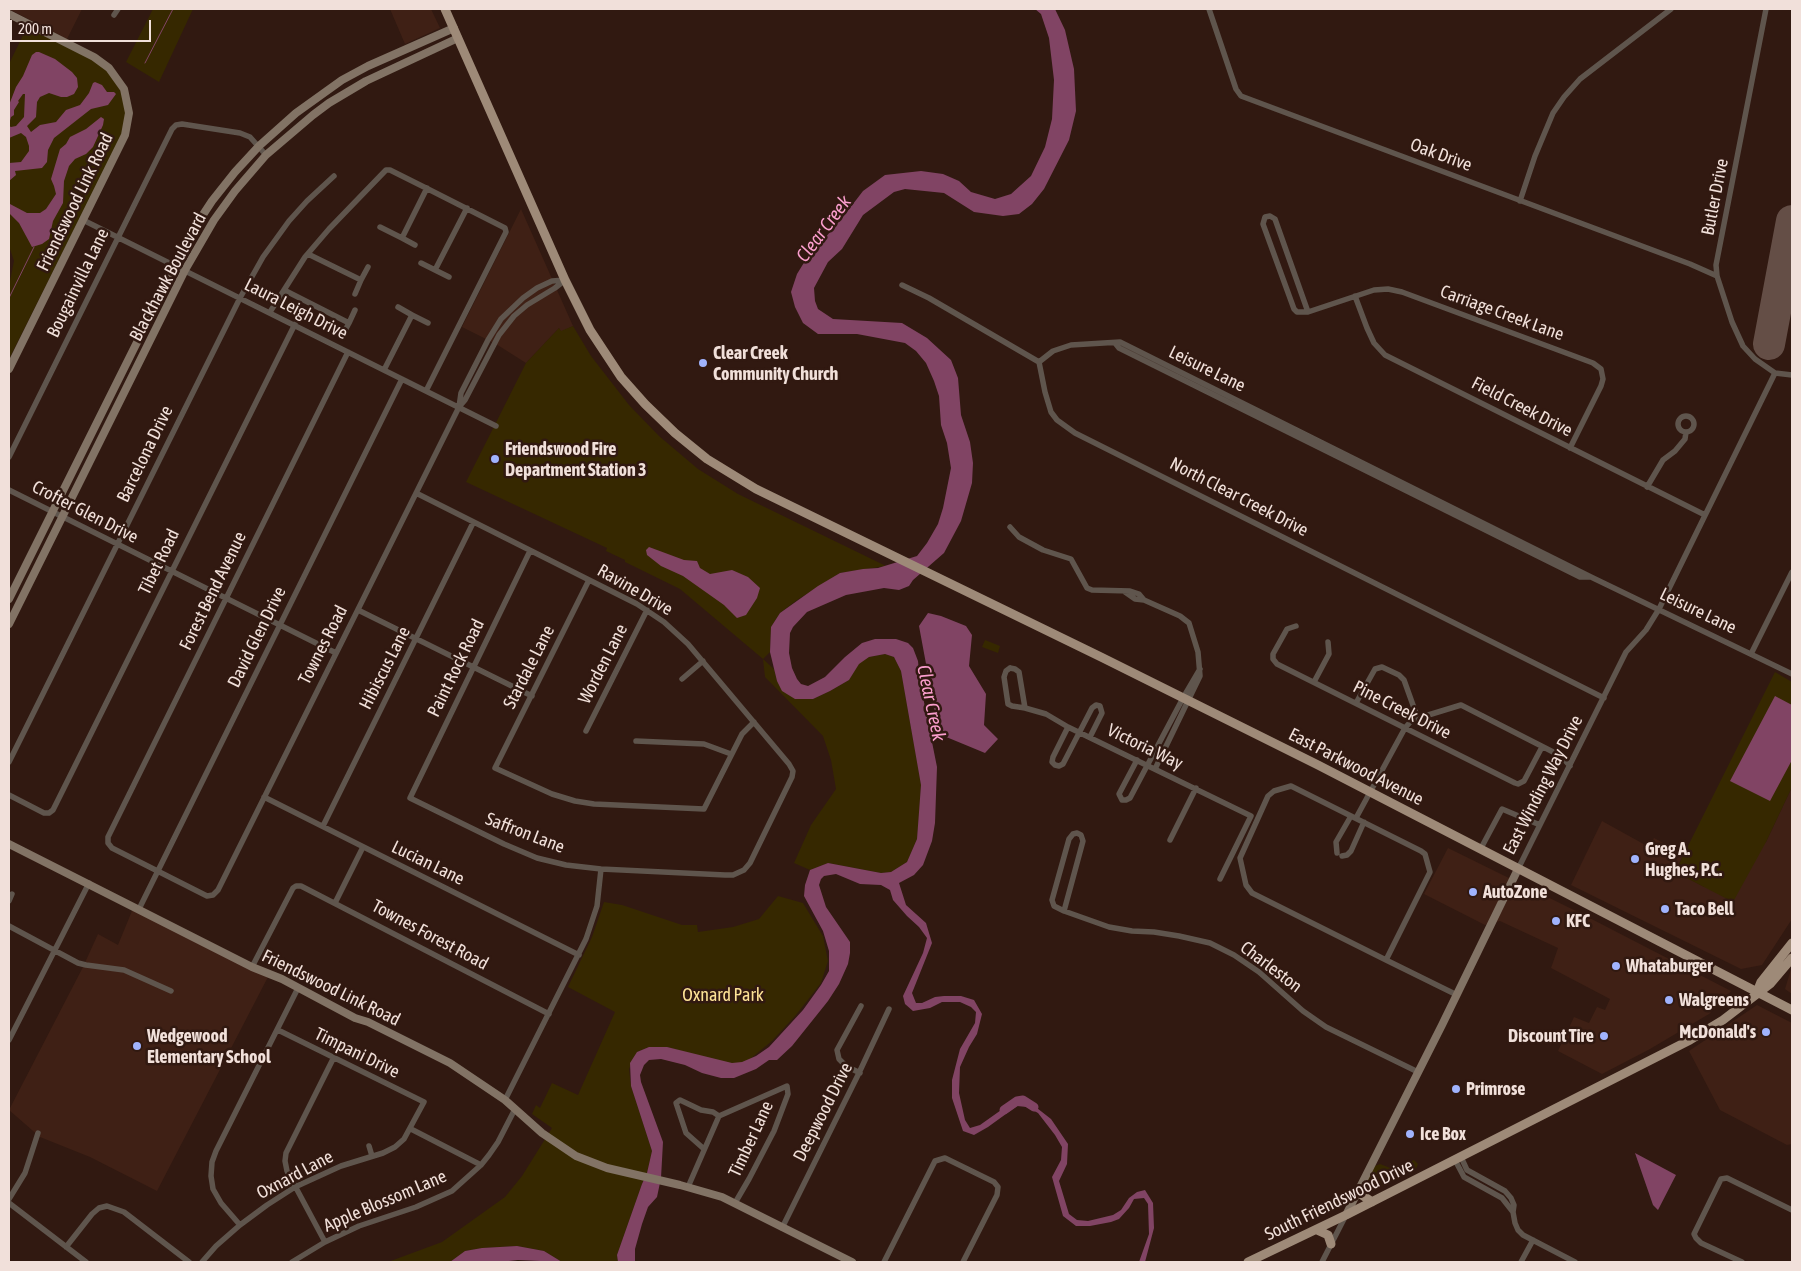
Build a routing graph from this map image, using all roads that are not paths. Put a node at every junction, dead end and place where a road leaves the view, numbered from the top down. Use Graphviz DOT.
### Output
graph roads {
  1 [pos="118,9"];
  2 [pos="445,9"];
  3 [pos="1209,9"];
  4 [pos="1671,9"];
  5 [pos="1766,9"];
  6 [pos="9,14"];
  7 [pos="114,15"];
  8 [pos="454,28"];
  9 [pos="458,38"];
  10 [pos="401,50"];
  11 [pos="406,62"];
  12 [pos="323,94"];
  13 [pos="329,103"];
  14 [pos="259,146"];
  15 [pos="266,154"];
  16 [pos="334,176"];
  17 [pos="427,188"];
  18 [pos="1520,201"];
  19 [pos="467,208"];
  20 [pos="82,220"];
  21 [pos="380,227"];
  22 [pos="118,236"];
  23 [pos="402,238"];
  24 [pos="416,245"];
  25 [pos="308,254"];
  26 [pos="421,263"];
  27 [pos="176,266"];
  28 [pos="368,267"];
  29 [pos="185,270"];
  30 [pos="434,270"];
  31 [pos="1717,276"];
  32 [pos="449,277"];
  33 [pos="361,280"];
  34 [pos="565,280"];
  35 [pos="902,285"];
  36 [pos="284,290"];
  37 [pos="355,294"];
  38 [pos="1355,296"];
  39 [pos="240,298"];
  40 [pos="398,307"];
  41 [pos="355,310"];
  42 [pos="270,312"];
  43 [pos="1308,312"];
  44 [pos="412,315"];
  45 [pos="349,323"];
  46 [pos="428,323"];
  47 [pos="295,324"];
  48 [pos="342,336"];
  49 [pos="348,352"];
  50 [pos="1039,362"];
  51 [pos="9,369"];
  52 [pos="384,370"];
  53 [pos="1775,373"];
  54 [pos="1792,374"];
  55 [pos="119,378"];
  56 [pos="402,379"];
  57 [pos="129,384"];
  58 [pos="426,391"];
  59 [pos="459,407"];
  60 [pos="496,426"];
  61 [pos="1686,432"];
  62 [pos="90,436"];
  63 [pos="100,441"];
  64 [pos="1570,448"];
  65 [pos="9,457"];
  66 [pos="1647,486"];
  67 [pos="9,490"];
  68 [pos="416,493"];
  69 [pos="52,511"];
  70 [pos="1705,515"];
  71 [pos="62,516"];
  72 [pos="473,523"];
  73 [pos="1010,527"];
  74 [pos="117,545"];
  75 [pos="530,551"];
  76 [pos="172,572"];
  77 [pos="1792,572"];
  78 [pos="20,575"];
  79 [pos="31,580"];
  80 [pos="589,580"];
  81 [pos="226,598"];
  82 [pos="9,599"];
  83 [pos="1659,608"];
  84 [pos="358,610"];
  85 [pos="646,610"];
  86 [pos="9,624"];
  87 [pos="280,624"];
  88 [pos="1296,626"];
  89 [pos="416,639"];
  90 [pos="1328,642"];
  91 [pos="336,653"];
  92 [pos="1752,654"];
  93 [pos="703,661"];
  94 [pos="473,668"];
  95 [pos="1792,674"];
  96 [pos="682,679"];
  97 [pos="1314,682"];
  98 [pos="532,696"];
  99 [pos="1604,698"];
  100 [pos="1186,699"];
  101 [pos="1356,703"];
  102 [pos="1025,708"];
  103 [pos="1418,719"];
  104 [pos="754,722"];
  105 [pos="1068,727"];
  106 [pos="1405,728"];
  107 [pos="586,731"];
  108 [pos="1079,732"];
  109 [pos="1090,737"];
  110 [pos="636,741"];
  111 [pos="1542,747"];
  112 [pos="731,754"];
  113 [pos="1561,756"];
  114 [pos="1575,756"];
  115 [pos="1137,760"];
  116 [pos="9,762"];
  117 [pos="1148,766"];
  118 [pos="1570,766"];
  119 [pos="1155,769"];
  120 [pos="793,771"];
  121 [pos="1196,788"];
  122 [pos="1370,792"];
  123 [pos="9,795"];
  124 [pos="264,797"];
  125 [pos="410,798"];
  126 [pos="1354,817"];
  127 [pos="1364,822"];
  128 [pos="1540,825"];
  129 [pos="323,826"];
  130 [pos="1170,840"];
  131 [pos="9,844"];
  132 [pos="363,847"];
  133 [pos="1480,850"];
  134 [pos="601,869"];
  135 [pos="1518,869"];
  136 [pos="158,872"];
  137 [pos="1220,878"];
  138 [pos="89,883"];
  139 [pos="12,894"];
  140 [pos="9,902"];
  141 [pos="335,903"];
  142 [pos="139,909"];
  143 [pos="1064,911"];
  144 [pos="9,926"];
  145 [pos="1792,943"];
  146 [pos="55,950"];
  147 [pos="579,955"];
  148 [pos="1792,958"];
  149 [pos="1386,960"];
  150 [pos="252,967"];
  151 [pos="298,988"];
  152 [pos="171,991"];
  153 [pos="1757,992"];
  154 [pos="1457,995"];
  155 [pos="861,1006"];
  156 [pos="889,1009"];
  157 [pos="1792,1010"];
  158 [pos="548,1014"];
  159 [pos="278,1030"];
  160 [pos="9,1040"];
  161 [pos="333,1059"];
  162 [pos="1418,1072"];
  163 [pos="860,1073"];
  164 [pos="505,1100"];
  165 [pos="424,1102"];
  166 [pos="515,1109"];
  167 [pos="719,1116"];
  168 [pos="411,1129"];
  169 [pos="38,1133"];
  170 [pos="368,1146"];
  171 [pos="704,1148"];
  172 [pos="372,1156"];
  173 [pos="1458,1159"];
  174 [pos="481,1165"];
  175 [pos="1484,1180"];
  176 [pos="684,1186"];
  177 [pos="296,1187"];
  178 [pos="1481,1187"];
  179 [pos="1360,1188"];
  180 [pos="9,1199"];
  181 [pos="1372,1202"];
  182 [pos="735,1203"];
  183 [pos="9,1204"];
  184 [pos="1792,1210"];
  185 [pos="1513,1212"];
  186 [pos="1346,1216"];
  187 [pos="240,1225"];
  188 [pos="782,1228"];
  189 [pos="1317,1230"];
  190 [pos="1533,1240"];
  191 [pos="325,1242"];
  192 [pos="1331,1244"];
  193 [pos="66,1247"];
  194 [pos="86,1262"];
  195 [pos="189,1262"];
  196 [pos="202,1262"];
  197 [pos="292,1262"];
  198 [pos="852,1262"];
  199 [pos="884,1262"];
  200 [pos="963,1262"];
  201 [pos="1248,1262"];
  202 [pos="1322,1262"];
  203 [pos="1521,1262"];
  204 [pos="1575,1262"];
  205 [pos="1742,1262"];
  1 -- 7 [label="street"];
  2 -- 8 [label="main road, East Parkwood Avenue"];
  3 -- 18 [label="street, Oak Drive"];
  4 -- 18 [label="street"];
  5 -- 31 [label="street, Butler Drive"];
  6 -- 20 [label="main road, Friendswood Link Road"];
  8 -- 9 [label="main road, East Parkwood Avenue"];
  8 -- 10 [label="main road, Blackhawk Boulevard"];
  9 -- 11 [label="main road, Blackhawk Boulevard"];
  9 -- 34 [label="main road, East Parkwood Avenue"];
  10 -- 11 [label="main road"];
  10 -- 12 [label="main road, Blackhawk Boulevard"];
  11 -- 13 [label="main road, Blackhawk Boulevard"];
  12 -- 13 [label="main road"];
  12 -- 14 [label="main road, Blackhawk Boulevard"];
  13 -- 15 [label="main road, Blackhawk Boulevard"];
  14 -- 15 [label="street"];
  14 -- 22 [label="street, Bougainvilla Lane"];
  14 -- 27 [label="main road, Blackhawk Boulevard"];
  15 -- 29 [label="main road, Blackhawk Boulevard"];
  16 -- 39 [label="street, Barcelona Drive"];
  17 -- 19 [label="street"];
  17 -- 23 [label="street"];
  17 -- 25 [label="street"];
  18 -- 31 [label="street, Oak Drive"];
  19 -- 30 [label="street"];
  19 -- 58 [label="street"];
  20 -- 22 [label="street, Laura Leigh Drive"];
  20 -- 51 [label="main road, Friendswood Link Road"];
  21 -- 23 [label="street"];
  22 -- 27 [label="street, Laura Leigh Drive"];
  22 -- 65 [label="street, Bougainvilla Lane"];
  23 -- 24 [label="street"];
  25 -- 33 [label="street"];
  25 -- 36 [label="street"];
  26 -- 30 [label="street"];
  27 -- 29 [label="street, Laura Leigh Drive"];
  27 -- 55 [label="main road, Blackhawk Boulevard"];
  28 -- 33 [label="street"];
  29 -- 39 [label="street, Laura Leigh Drive"];
  29 -- 57 [label="main road, Blackhawk Boulevard"];
  30 -- 32 [label="street"];
  31 -- 53 [label="street, Butler Drive"];
  33 -- 37 [label="street"];
  34 -- 59 [label="street, Townes Road"];
  34 -- 100 [label="main road, East Parkwood Avenue"];
  35 -- 50 [label="street"];
  36 -- 42 [label="street"];
  36 -- 45 [label="street"];
  38 -- 43 [label="street, Carriage Creek Lane"];
  38 -- 64 [label="street, Field Creek Drive"];
  38 -- 64 [label="street, Carriage Creek Lane"];
  39 -- 42 [label="street, Laura Leigh Drive"];
  39 -- 74 [label="street, Barcelona Drive"];
  40 -- 44 [label="street"];
  41 -- 45 [label="street"];
  42 -- 47 [label="street, Laura Leigh Drive"];
  43 -- 43 [label="street"];
  44 -- 46 [label="street"];
  44 -- 52 [label="street"];
  45 -- 48 [label="street"];
  47 -- 49 [label="street, Laura Leigh Drive"];
  47 -- 76 [label="street, Tibet Road"];
  49 -- 52 [label="street, Laura Leigh Drive"];
  49 -- 81 [label="street, Forest Bend Avenue"];
  50 -- 83 [label="street, Leisure Lane"];
  50 -- 99 [label="street, North Clear Creek Drive"];
  52 -- 56 [label="street, Laura Leigh Drive"];
  53 -- 54 [label="street"];
  53 -- 70 [label="street, East Winding Way Drive"];
  55 -- 57 [label="main road"];
  55 -- 62 [label="main road, Blackhawk Boulevard"];
  56 -- 58 [label="street, Laura Leigh Drive"];
  56 -- 87 [label="street, David Glen Drive"];
  57 -- 63 [label="main road, Blackhawk Boulevard"];
  58 -- 59 [label="street, Laura Leigh Drive"];
  59 -- 60 [label="street, Laura Leigh Drive"];
  59 -- 68 [label="street, Townes Road"];
  61 -- 66 [label="street"];
  62 -- 63 [label="main road"];
  62 -- 69 [label="main road, Blackhawk Boulevard"];
  63 -- 71 [label="main road, Blackhawk Boulevard"];
  64 -- 66 [label="street, Field Creek Drive"];
  66 -- 70 [label="street, Field Creek Drive"];
  67 -- 69 [label="street, Crofter Glen Drive"];
  68 -- 72 [label="street, Ravine Drive"];
  68 -- 84 [label="street, Townes Road"];
  69 -- 71 [label="street, Crofter Glen Drive"];
  69 -- 78 [label="main road, Blackhawk Boulevard"];
  70 -- 83 [label="street, East Winding Way Drive"];
  71 -- 74 [label="street, Crofter Glen Drive"];
  71 -- 79 [label="main road, Blackhawk Boulevard"];
  72 -- 75 [label="street, Ravine Drive"];
  72 -- 89 [label="street, Hibiscus Lane"];
  73 -- 100 [label="street"];
  74 -- 76 [label="street, Crofter Glen Drive"];
  74 -- 116 [label="street, Barcelona Drive"];
  75 -- 80 [label="street, Ravine Drive"];
  75 -- 94 [label="street, Paint Rock Road"];
  76 -- 81 [label="street, Crofter Glen Drive"];
  76 -- 123 [label="street, Tibet Road"];
  77 -- 92 [label="street"];
  78 -- 79 [label="main road"];
  78 -- 82 [label="main road, Blackhawk Boulevard"];
  79 -- 86 [label="main road, Blackhawk Boulevard"];
  80 -- 85 [label="street, Ravine Drive"];
  80 -- 98 [label="street, Stardale Lane"];
  81 -- 87 [label="street, Crofter Glen Drive"];
  81 -- 136 [label="street, Forest Bend Avenue"];
  83 -- 92 [label="street, Leisure Lane"];
  83 -- 99 [label="street, East Winding Way Drive"];
  84 -- 89 [label="street"];
  84 -- 91 [label="street, Townes Road"];
  85 -- 93 [label="street, Ravine Drive"];
  85 -- 107 [label="street, Worden Lane"];
  87 -- 91 [label="street, Crofter Glen Drive"];
  87 -- 136 [label="street, David Glen Drive"];
  88 -- 97 [label="street, Pine Creek Drive"];
  89 -- 94 [label="street"];
  89 -- 129 [label="street, Hibiscus Lane"];
  90 -- 97 [label="street"];
  91 -- 124 [label="street, Townes Road"];
  92 -- 95 [label="street, Leisure Lane"];
  93 -- 96 [label="street"];
  93 -- 104 [label="street, Ravine Drive"];
  94 -- 98 [label="street"];
  94 -- 125 [label="street, Paint Rock Road"];
  97 -- 101 [label="street, Pine Creek Drive"];
  98 -- 112 [label="street, Stardale Lane"];
  99 -- 114 [label="street, East Winding Way Drive"];
  100 -- 117 [label="street"];
  100 -- 119 [label="street"];
  100 -- 122 [label="main road, East Parkwood Avenue"];
  101 -- 103 [label="street"];
  101 -- 106 [label="street, Pine Creek Drive"];
  102 -- 102 [label="street, Victoria Way"];
  102 -- 105 [label="street, Victoria Way"];
  103 -- 106 [label="street"];
  103 -- 111 [label="street"];
  104 -- 112 [label="street"];
  104 -- 120 [label="street, Ravine Drive"];
  105 -- 108 [label="street, Victoria Way"];
  105 -- 108 [label="street"];
  106 -- 111 [label="street, Pine Creek Drive"];
  106 -- 122 [label="street"];
  108 -- 109 [label="street, Victoria Way"];
  108 -- 109 [label="street"];
  109 -- 115 [label="street, Victoria Way"];
  110 -- 112 [label="street"];
  111 -- 113 [label="street"];
  113 -- 114 [label="street"];
  113 -- 118 [label="street"];
  114 -- 118 [label="street, East Winding Way Drive"];
  115 -- 117 [label="street, Victoria Way"];
  115 -- 117 [label="street"];
  117 -- 119 [label="street, Victoria Way"];
  118 -- 128 [label="street, East Winding Way Drive"];
  119 -- 121 [label="street, Victoria Way"];
  120 -- 134 [label="street, Saffron Lane"];
  121 -- 130 [label="street"];
  121 -- 137 [label="street, Victoria Way"];
  122 -- 126 [label="street"];
  122 -- 133 [label="main road, East Parkwood Avenue"];
  124 -- 129 [label="street, Lucian Lane"];
  124 -- 136 [label="street, Townes Road"];
  125 -- 134 [label="street, Saffron Lane"];
  126 -- 127 [label="street"];
  126 -- 127 [label="street"];
  126 -- 149 [label="street"];
  127 -- 149 [label="street"];
  128 -- 133 [label="street"];
  128 -- 135 [label="street, East Winding Way Drive"];
  129 -- 132 [label="street, Lucian Lane"];
  131 -- 138 [label="main road, Friendswood Link Road"];
  132 -- 141 [label="street"];
  132 -- 147 [label="street, Lucian Lane"];
  133 -- 135 [label="main road, East Parkwood Avenue"];
  134 -- 147 [label="street"];
  135 -- 153 [label="main road, East Parkwood Avenue"];
  135 -- 154 [label="main road, East Winding Way Drive"];
  136 -- 142 [label="street, David Glen Drive"];
  138 -- 142 [label="main road, Friendswood Link Road"];
  138 -- 146 [label="street"];
  139 -- 140 [label="street"];
  141 -- 150 [label="street, Townes Forest Road"];
  141 -- 158 [label="street, Townes Forest Road"];
  142 -- 150 [label="main road, Friendswood Link Road"];
  143 -- 143 [label="street"];
  143 -- 162 [label="street, Charleston"];
  144 -- 146 [label="street"];
  145 -- 153 [label="main road, South Friendswood Drive"];
  146 -- 152 [label="street"];
  146 -- 160 [label="street"];
  147 -- 158 [label="street"];
  148 -- 153 [label="main road, South Friendswood Drive"];
  149 -- 154 [label="street"];
  150 -- 151 [label="main road, Friendswood Link Road"];
  151 -- 159 [label="street"];
  151 -- 164 [label="main road, Friendswood Link Road"];
  153 -- 157 [label="main road, East Parkwood Avenue"];
  153 -- 173 [label="main road, South Friendswood Drive"];
  154 -- 162 [label="main road, East Winding Way Drive"];
  155 -- 163 [label="street"];
  156 -- 163 [label="street, Deepwood Drive"];
  158 -- 164 [label="street"];
  159 -- 161 [label="street, Timpani Drive"];
  159 -- 187 [label="street"];
  161 -- 165 [label="street, Timpani Drive"];
  161 -- 177 [label="street"];
  162 -- 179 [label="main road, East Winding Way Drive"];
  163 -- 188 [label="street, Deepwood Drive"];
  164 -- 166 [label="main road, Friendswood Link Road"];
  165 -- 168 [label="street, Oxnard Lane"];
  166 -- 174 [label="street, Apple Blossom Lane"];
  166 -- 176 [label="main road, Friendswood Link Road"];
  167 -- 171 [label="street"];
  167 -- 171 [label="street"];
  167 -- 182 [label="street, Timber Lane"];
  168 -- 172 [label="street, Oxnard Lane"];
  168 -- 174 [label="street"];
  169 -- 180 [label="street"];
  170 -- 172 [label="street"];
  171 -- 176 [label="street"];
  172 -- 177 [label="street, Oxnard Lane"];
  173 -- 175 [label="street"];
  173 -- 178 [label="street"];
  173 -- 181 [label="main road, South Friendswood Drive"];
  174 -- 191 [label="street, Apple Blossom Lane"];
  175 -- 178 [label="street"];
  175 -- 185 [label="street"];
  176 -- 182 [label="main road, Friendswood Link Road"];
  177 -- 187 [label="street, Oxnard Lane"];
  177 -- 191 [label="street"];
  178 -- 185 [label="street"];
  179 -- 181 [label="main road"];
  179 -- 186 [label="main road, East Winding Way Drive"];
  181 -- 186 [label="main road, South Friendswood Drive"];
  182 -- 188 [label="main road, Friendswood Link Road"];
  183 -- 193 [label="street"];
  184 -- 205 [label="street"];
  185 -- 190 [label="street"];
  186 -- 189 [label="main road, South Friendswood Drive"];
  186 -- 192 [label="street"];
  187 -- 196 [label="street, Oxnard Lane"];
  188 -- 198 [label="main road, Friendswood Link Road"];
  189 -- 192 [label="main road"];
  189 -- 201 [label="main road, South Friendswood Drive"];
  190 -- 203 [label="street"];
  190 -- 204 [label="street"];
  191 -- 197 [label="street, Apple Blossom Lane"];
  192 -- 202 [label="street"];
  193 -- 194 [label="street"];
  193 -- 195 [label="street"];
  199 -- 200 [label="street"];
}
